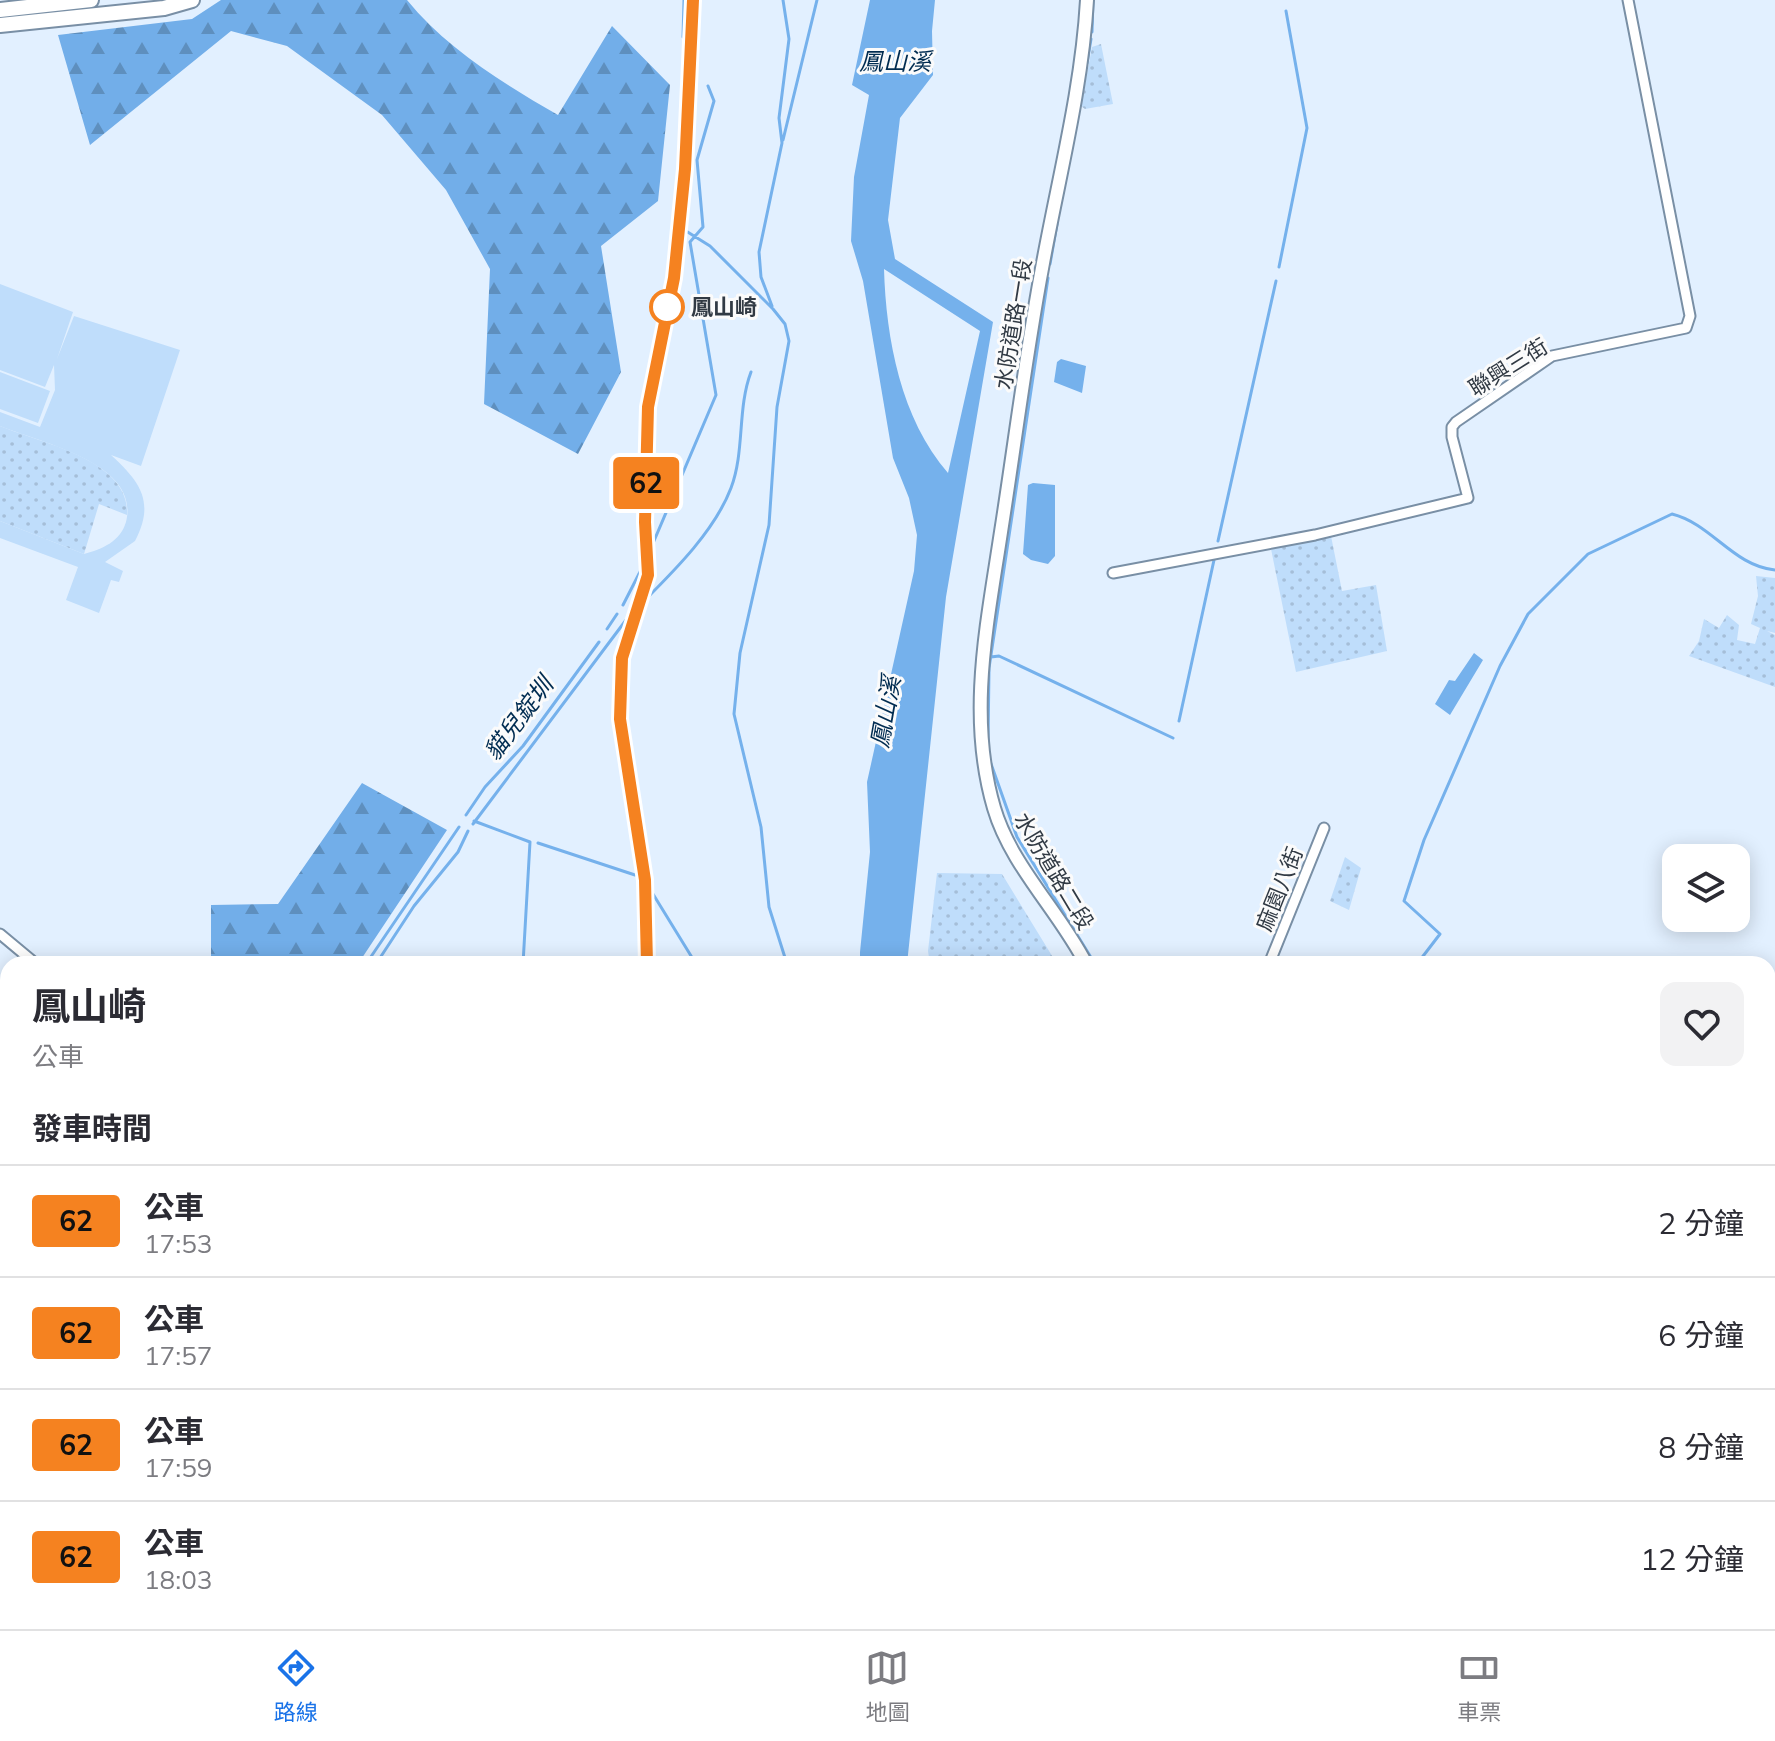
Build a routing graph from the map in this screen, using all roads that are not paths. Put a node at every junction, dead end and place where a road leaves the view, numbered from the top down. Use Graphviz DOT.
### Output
graph roads {
  1 [pos="91,0"];
  2 [pos="192,0"];
  3 [pos="693,0"];
  4 [pos="1087,0"];
  5 [pos="1628,0"];
  6 [pos="0,10"];
  7 [pos="0,25"];
  8 [pos="1113,573"];
  9 [pos="983,655"];
  10 [pos="1324,828"];
  11 [pos="0,934"];
  12 [pos="26,956"];
  13 [pos="647,956"];
  14 [pos="1081,956"];
  15 [pos="1272,956"];
  1 -- 6 [label="main road"];
  2 -- 7 [label="main road"];
  3 -- 13 [label="street"];
  4 -- 9 [label="street, 水防道路一段"];
  5 -- 8 [label="street, 聯興三街"];
  9 -- 14 [label="street, 水防道路二段"];
  10 -- 15 [label="street, 麻園八街"];
  11 -- 12 [label="street"];
}
